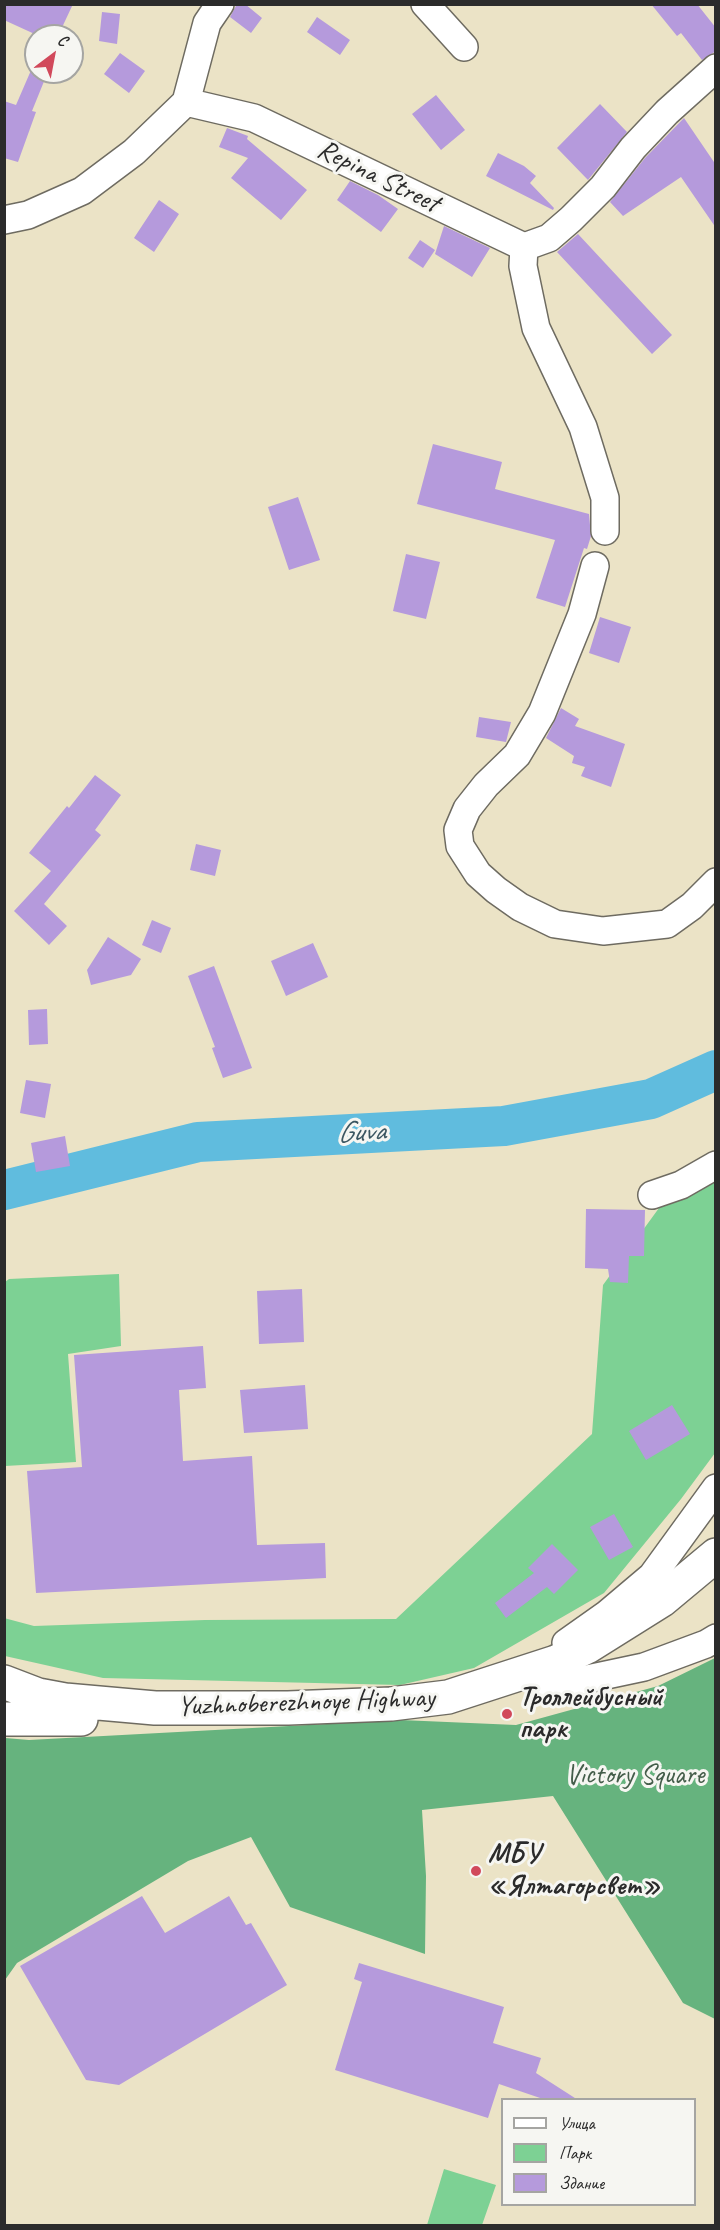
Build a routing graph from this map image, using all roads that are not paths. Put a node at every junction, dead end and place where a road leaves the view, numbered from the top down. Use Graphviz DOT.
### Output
graph roads {
  1 [pos="220,4"];
  2 [pos="425,4"];
  3 [pos="464,47"];
  4 [pos="716,68"];
  5 [pos="186,102"];
  6 [pos="4,220"];
  7 [pos="524,247"];
  8 [pos="605,531"];
  9 [pos="595,566"];
  10 [pos="716,882"];
  11 [pos="716,1165"];
  12 [pos="652,1195"];
  13 [pos="716,1488"];
  14 [pos="716,1555"];
  15 [pos="716,1580"];
  16 [pos="716,1638"];
  17 [pos="497,1682"];
  18 [pos="4,1683"];
  19 [pos="544,1688"];
  20 [pos="4,1719"];
  1 -- 5 [label="street"];
  2 -- 3 [label="street"];
  4 -- 7 [label="street"];
  5 -- 6 [label="street"];
  5 -- 7 [label="street, Repina Street"];
  7 -- 8 [label="street"];
  9 -- 10 [label="street"];
  11 -- 12 [label="street"];
  13 -- 17 [label="street"];
  14 -- 17 [label="highway, Yuzhnoberezhnoye Highway"];
  15 -- 19 [label="highway, Yuzhnoberezhnoye Highway"];
  16 -- 19 [label="street"];
  17 -- 18 [label="highway, Yuzhnoberezhnoye Highway"];
  19 -- 20 [label="highway, Yuzhnoberezhnoye Highway"];
}
